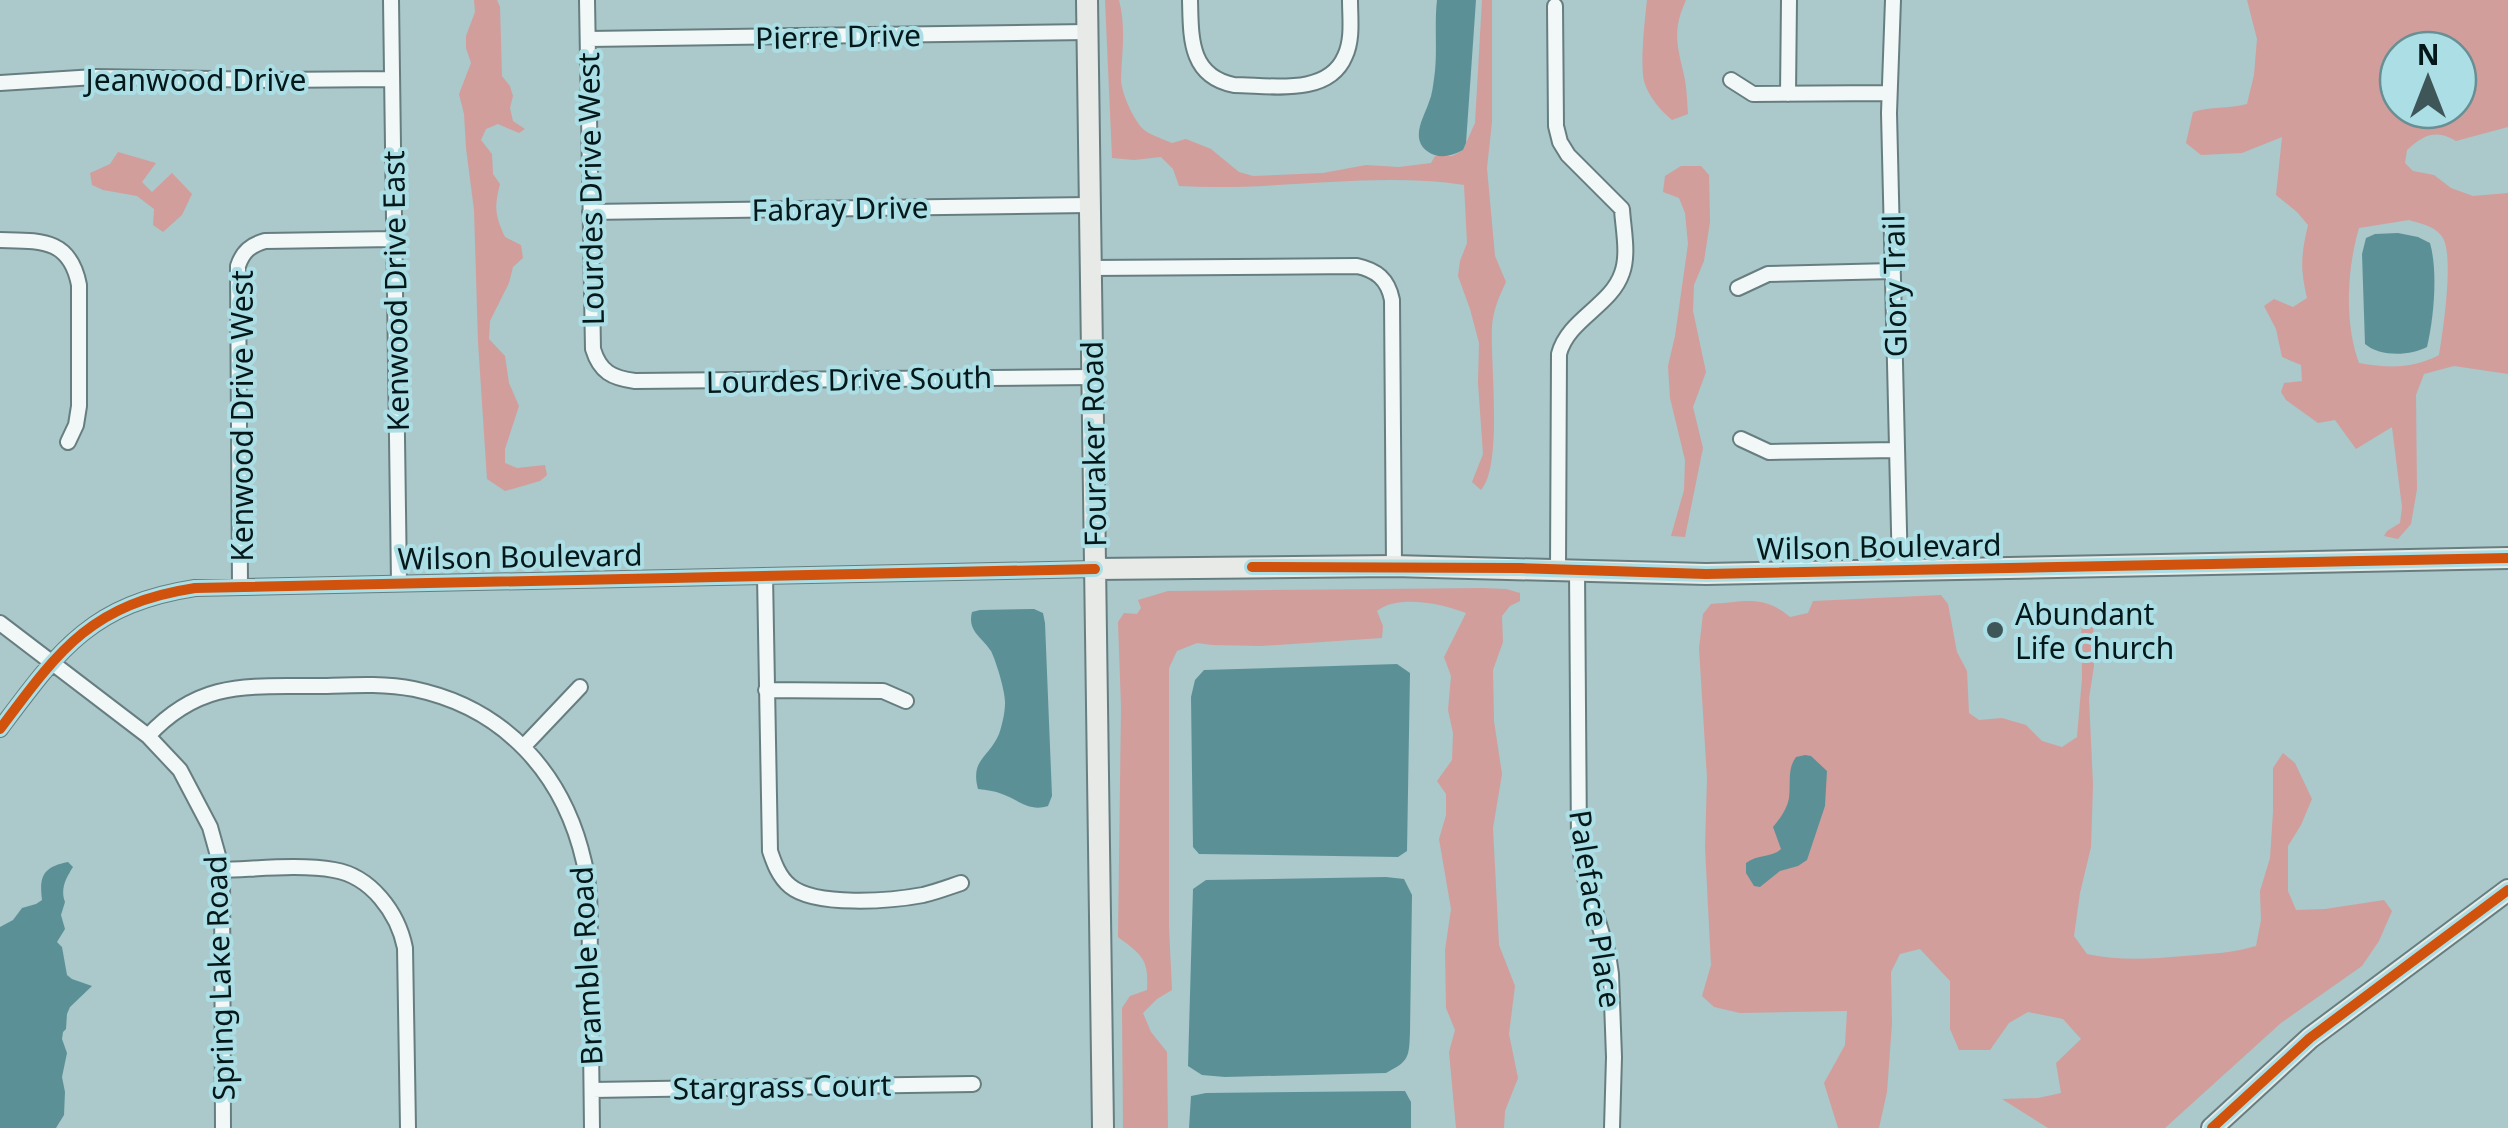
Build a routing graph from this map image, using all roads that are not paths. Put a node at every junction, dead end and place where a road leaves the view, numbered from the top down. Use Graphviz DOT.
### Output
graph roads {
  1 [pos="391,0"];
  2 [pos="587,0"];
  3 [pos="1087,0"];
  4 [pos="1190,0"];
  5 [pos="1350,0"];
  6 [pos="1789,0"];
  7 [pos="1893,0"];
  8 [pos="1555,6"];
  9 [pos="1088,32"];
  10 [pos="588,39"];
  11 [pos="392,79"];
  12 [pos="1731,80"];
  13 [pos="0,83"];
  14 [pos="1889,93"];
  15 [pos="1788,94"];
  16 [pos="1089,205"];
  17 [pos="590,212"];
  18 [pos="394,239"];
  19 [pos="0,240"];
  20 [pos="1090,268"];
  21 [pos="1893,271"];
  22 [pos="1738,288"];
  23 [pos="607,374"];
  24 [pos="1092,376"];
  25 [pos="1742,439"];
  26 [pos="68,442"];
  27 [pos="1898,450"];
  28 [pos="2508,558"];
  29 [pos="1394,566"];
  30 [pos="1095,570"];
  31 [pos="1567,570"];
  32 [pos="1900,572"];
  33 [pos="765,576"];
  34 [pos="400,583"];
  35 [pos="240,586"];
  36 [pos="0,623"];
  37 [pos="50,662"];
  38 [pos="580,687"];
  39 [pos="766,690"];
  40 [pos="906,701"];
  41 [pos="0,728"];
  42 [pos="148,736"];
  43 [pos="524,746"];
  44 [pos="222,870"];
  45 [pos="961,883"];
  46 [pos="2508,890"];
  47 [pos="973,1084"];
  48 [pos="592,1090"];
  49 [pos="223,1128"];
  50 [pos="408,1128"];
  51 [pos="592,1128"];
  52 [pos="1103,1128"];
  53 [pos="1612,1128"];
  54 [pos="2212,1128"];
  1 -- 11 [label="street, Kenwood Drive East"];
  2 -- 10 [label="street, Lourdes Drive West"];
  3 -- 9 [label="main road, Fouraker Road"];
  4 -- 5 [label="street"];
  6 -- 15 [label="street"];
  7 -- 14 [label="street, Glory Trail"];
  8 -- 31 [label="street, Paleface Place"];
  9 -- 10 [label="street, Pierre Drive"];
  9 -- 16 [label="main road, Fouraker Road"];
  10 -- 17 [label="street, Lourdes Drive West"];
  11 -- 13 [label="street, Jeanwood Drive"];
  11 -- 18 [label="street, Kenwood Drive East"];
  12 -- 15 [label="street"];
  14 -- 15 [label="street"];
  14 -- 21 [label="street, Glory Trail"];
  16 -- 17 [label="street, Fabray Drive"];
  16 -- 20 [label="main road, Fouraker Road"];
  17 -- 23 [label="street, Lourdes Drive West"];
  18 -- 34 [label="street, Kenwood Drive East"];
  18 -- 35 [label="street, Kenwood Drive West"];
  19 -- 26 [label="street"];
  20 -- 24 [label="main road, Fouraker Road"];
  20 -- 29 [label="street"];
  21 -- 22 [label="street"];
  21 -- 27 [label="street, Glory Trail"];
  23 -- 24 [label="street, Lourdes Drive South"];
  24 -- 30 [label="main road, Fouraker Road"];
  25 -- 27 [label="street"];
  27 -- 32 [label="street, Glory Trail"];
  28 -- 32 [label="main road, Wilson Boulevard"];
  29 -- 30 [label="main road, Wilson Boulevard"];
  29 -- 31 [label="main road, Wilson Boulevard"];
  30 -- 33 [label="street, Wilson Boulevard"];
  30 -- 52 [label="main road, Fouraker Road"];
  31 -- 32 [label="main road, Wilson Boulevard"];
  31 -- 53 [label="street, Paleface Place"];
  33 -- 34 [label="street, Wilson Boulevard"];
  33 -- 39 [label="street"];
  34 -- 35 [label="street, Wilson Boulevard"];
  35 -- 37 [label="street, Wilson Boulevard"];
  36 -- 37 [label="street, Spring Lake Road"];
  37 -- 41 [label="street, Wilson Boulevard"];
  37 -- 42 [label="street, Spring Lake Road"];
  38 -- 43 [label="street"];
  39 -- 40 [label="street"];
  39 -- 45 [label="street"];
  42 -- 43 [label="street, Bramble Road"];
  42 -- 44 [label="street, Spring Lake Road"];
  43 -- 48 [label="street, Bramble Road"];
  44 -- 49 [label="street, Spring Lake Road"];
  44 -- 50 [label="street"];
  46 -- 54 [label="main road"];
  47 -- 48 [label="street, Stargrass Court"];
  48 -- 51 [label="street, Bramble Road"];
}
